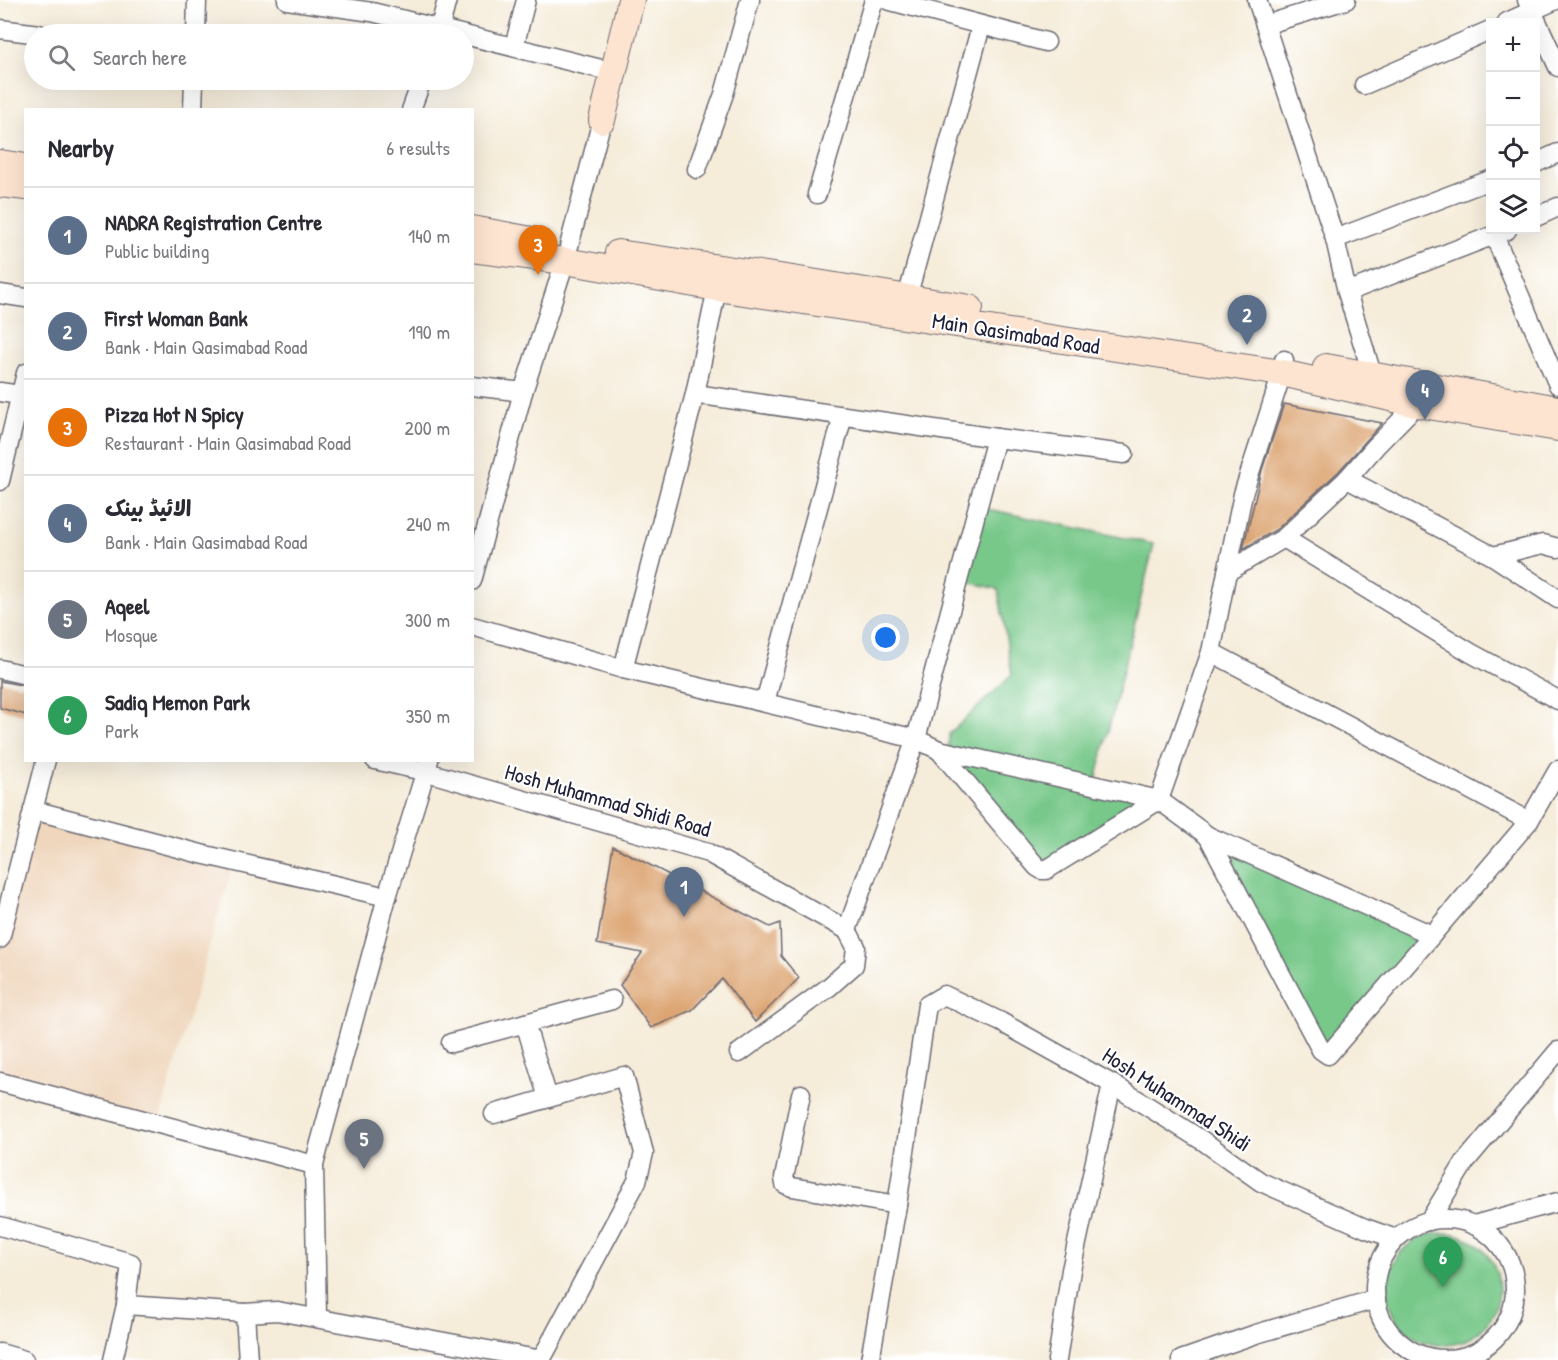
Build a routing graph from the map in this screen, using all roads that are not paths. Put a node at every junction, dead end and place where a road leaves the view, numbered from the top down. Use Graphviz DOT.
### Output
graph roads {
  1 [pos="197,0"];
  2 [pos="447,0"];
  3 [pos="526,0"];
  4 [pos="631,0"];
  5 [pos="750,0"];
  6 [pos="874,0"];
  7 [pos="887,0"];
  8 [pos="1257,0"];
  9 [pos="1346,0"];
  10 [pos="1556,0"];
  11 [pos="294,1"];
  12 [pos="373,6"];
  13 [pos="1530,6"];
  14 [pos="1513,18"];
  15 [pos="196,24"];
  16 [pos="421,24"];
  17 [pos="441,24"];
  18 [pos="1265,25"];
  19 [pos="981,26"];
  20 [pos="0,29"];
  21 [pos="24,32"];
  22 [pos="1486,32"];
  23 [pos="474,38"];
  24 [pos="1046,42"];
  25 [pos="514,47"];
  26 [pos="1558,67"];
  27 [pos="614,72"];
  28 [pos="1364,85"];
  29 [pos="194,90"];
  30 [pos="418,90"];
  31 [pos="193,108"];
  32 [pos="412,108"];
  33 [pos="602,120"];
  34 [pos="1558,153"];
  35 [pos="1540,161"];
  36 [pos="0,163"];
  37 [pos="24,167"];
  38 [pos="697,169"];
  39 [pos="1486,182"];
  40 [pos="0,184"];
  41 [pos="24,187"];
  42 [pos="817,194"];
  43 [pos="1558,207"];
  44 [pos="1540,215"];
  45 [pos="474,230"];
  46 [pos="1496,234"];
  47 [pos="1502,234"];
  48 [pos="1335,239"];
  49 [pos="474,249"];
  50 [pos="567,254"];
  51 [pos="717,288"];
  52 [pos="1347,292"];
  53 [pos="0,294"];
  54 [pos="24,298"];
  55 [pos="907,298"];
  56 [pos="1283,366"];
  57 [pos="24,380"];
  58 [pos="1372,384"];
  59 [pos="1558,385"];
  60 [pos="474,386"];
  61 [pos="0,392"];
  62 [pos="523,392"];
  63 [pos="695,394"];
  64 [pos="20,395"];
  65 [pos="1418,404"];
  66 [pos="1558,409"];
  67 [pos="843,416"];
  68 [pos="1558,428"];
  69 [pos="996,438"];
  70 [pos="1124,454"];
  71 [pos="1,475"];
  72 [pos="1347,479"];
  73 [pos="1284,538"];
  74 [pos="1558,548"];
  75 [pos="1493,556"];
  76 [pos="1227,572"];
  77 [pos="474,574"];
  78 [pos="1558,599"];
  79 [pos="474,627"];
  80 [pos="1211,652"];
  81 [pos="0,669"];
  82 [pos="623,669"];
  83 [pos="24,675"];
  84 [pos="1558,700"];
  85 [pos="765,702"];
  86 [pos="916,740"];
  87 [pos="939,750"];
  88 [pos="45,762"];
  89 [pos="393,762"];
  90 [pos="428,766"];
  91 [pos="1558,770"];
  92 [pos="1159,800"];
  93 [pos="33,810"];
  94 [pos="1529,821"];
  95 [pos="1208,836"];
  96 [pos="387,897"];
  97 [pos="847,930"];
  98 [pos="1432,935"];
  99 [pos="0,939"];
  100 [pos="612,1000"];
  101 [pos="525,1023"];
  102 [pos="451,1044"];
  103 [pos="1558,1051"];
  104 [pos="739,1053"];
  105 [pos="0,1082"];
  106 [pos="1112,1084"];
  107 [pos="801,1094"];
  108 [pos="548,1098"];
  109 [pos="494,1114"];
  110 [pos="314,1165"];
  111 [pos="1558,1202"];
  112 [pos="897,1204"];
  113 [pos="1429,1221"];
  114 [pos="1474,1225"];
  115 [pos="0,1226"];
  116 [pos="1396,1239"];
  117 [pos="1376,1299"];
  118 [pos="126,1305"];
  119 [pos="245,1314"];
  120 [pos="317,1317"];
  121 [pos="0,1353"];
  122 [pos="1449,1359"];
  123 [pos="24,1360"];
  124 [pos="114,1360"];
  125 [pos="248,1360"];
  126 [pos="541,1360"];
  127 [pos="870,1360"];
  128 [pos="1057,1360"];
  129 [pos="1181,1360"];
  1 -- 15 [label="street"];
  2 -- 17 [label="street"];
  3 -- 25 [label="street"];
  4 -- 27 [label="main road"];
  5 -- 38 [label="street"];
  6 -- 42 [label="street"];
  7 -- 19 [label="street"];
  8 -- 18 [label="street"];
  9 -- 18 [label="street"];
  10 -- 13 [label="street"];
  11 -- 12 [label="street"];
  12 -- 16 [label="street"];
  13 -- 14 [label="street"];
  13 -- 26 [label="street"];
  18 -- 48 [label="street"];
  19 -- 24 [label="street"];
  19 -- 55 [label="street"];
  20 -- 21 [label="street"];
  22 -- 28 [label="street"];
  23 -- 25 [label="street"];
  25 -- 27 [label="street"];
  27 -- 33 [label="main road"];
  29 -- 31 [label="street"];
  30 -- 32 [label="street"];
  33 -- 50 [label="street"];
  34 -- 35 [label="street"];
  36 -- 37 [label="main road"];
  39 -- 48 [label="street"];
  40 -- 41 [label="main road"];
  43 -- 44 [label="street"];
  45 -- 50 [label="main road, Main Qasimabad Road"];
  46 -- 52 [label="street"];
  47 -- 59 [label="street"];
  48 -- 52 [label="street"];
  49 -- 50 [label="main road, Main Qasimabad Road"];
  50 -- 51 [label="main road, Main Qasimabad Road"];
  50 -- 55 [label="main road, Main Qasimabad Road"];
  50 -- 62 [label="street"];
  51 -- 56 [label="main road, Main Qasimabad Road"];
  51 -- 63 [label="street"];
  52 -- 58 [label="street"];
  53 -- 54 [label="street"];
  55 -- 56 [label="main road, Main Qasimabad Road"];
  56 -- 58 [label="main road, Main Qasimabad Road"];
  56 -- 76 [label="street"];
  57 -- 64 [label="street"];
  58 -- 65 [label="main road, Main Qasimabad Road"];
  58 -- 66 [label="main road, Main Qasimabad Road"];
  60 -- 62 [label="street"];
  61 -- 64 [label="street"];
  62 -- 77 [label="street"];
  63 -- 67 [label="street"];
  63 -- 82 [label="street"];
  64 -- 71 [label="street"];
  65 -- 68 [label="main road, Main Qasimabad Road"];
  65 -- 72 [label="street"];
  67 -- 69 [label="street"];
  67 -- 85 [label="street"];
  69 -- 70 [label="street"];
  69 -- 86 [label="street"];
  72 -- 73 [label="street"];
  72 -- 75 [label="street"];
  73 -- 76 [label="street"];
  73 -- 84 [label="street"];
  74 -- 75 [label="street"];
  75 -- 78 [label="street"];
  76 -- 80 [label="street"];
  79 -- 82 [label="street"];
  80 -- 92 [label="street"];
  80 -- 94 [label="street"];
  81 -- 83 [label="street"];
  82 -- 85 [label="street"];
  85 -- 86 [label="street"];
  86 -- 87 [label="street"];
  86 -- 97 [label="street"];
  87 -- 92 [label="street"];
  87 -- 92 [label="street"];
  88 -- 93 [label="street"];
  89 -- 90 [label="street, Hosh Muhammad Shidi Road"];
  90 -- 96 [label="street"];
  90 -- 97 [label="street, Hosh Muhammad Shidi Road"];
  91 -- 94 [label="street"];
  92 -- 95 [label="street"];
  93 -- 96 [label="street"];
  93 -- 99 [label="street"];
  94 -- 98 [label="street"];
  95 -- 98 [label="street"];
  95 -- 98 [label="street"];
  96 -- 110 [label="street"];
  97 -- 104 [label="street"];
  100 -- 101 [label="street"];
  101 -- 102 [label="street"];
  101 -- 108 [label="street"];
  103 -- 113 [label="street"];
  105 -- 110 [label="street"];
  106 -- 112 [label="street, Hosh Muhammad Shidi"];
  106 -- 116 [label="street, Hosh Muhammad Shidi"];
  106 -- 128 [label="street"];
  107 -- 112 [label="street"];
  108 -- 109 [label="street"];
  108 -- 126 [label="street"];
  110 -- 120 [label="street"];
  111 -- 114 [label="street"];
  112 -- 127 [label="street"];
  113 -- 114 [label="street"];
  113 -- 116 [label="street"];
  114 -- 122 [label="street"];
  115 -- 118 [label="street"];
  116 -- 117 [label="street"];
  117 -- 122 [label="street"];
  117 -- 129 [label="street"];
  118 -- 119 [label="street"];
  118 -- 124 [label="street"];
  119 -- 120 [label="street"];
  119 -- 125 [label="street"];
  120 -- 126 [label="street"];
  121 -- 123 [label="street"];
}
